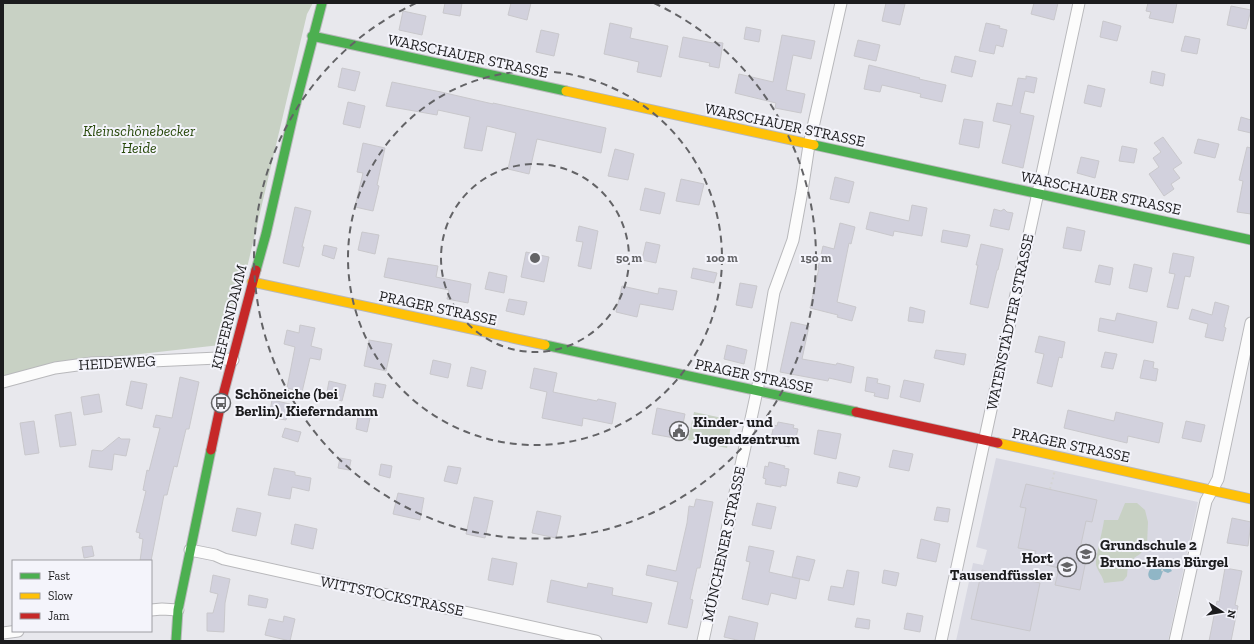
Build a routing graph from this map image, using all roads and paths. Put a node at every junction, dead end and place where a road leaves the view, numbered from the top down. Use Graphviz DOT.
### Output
graph roads {
  1 [pos="322,3"];
  2 [pos="841,3"];
  3 [pos="1079,3"];
  4 [pos="312,36"];
  5 [pos="809,145"];
  6 [pos="1037,193"];
  7 [pos="1251,240"];
  8 [pos="252,282"];
  9 [pos="1251,323"];
  10 [pos="233,360"];
  11 [pos="3,382"];
  12 [pos="756,391"];
  13 [pos="984,440"];
  14 [pos="1054,473"];
  15 [pos="1050,490"];
  16 [pos="1212,490"];
  17 [pos="1251,499"];
  18 [pos="190,550"];
  19 [pos="1159,565"];
  20 [pos="1164,573"];
  21 [pos="152,610"];
  22 [pos="178,610"];
  23 [pos="176,641"];
  24 [pos="596,641"];
  25 [pos="703,641"];
  26 [pos="940,641"];
  27 [pos="1175,641"];
  1 -- 4 [label="street, KIEFERNDAMM"];
  2 -- 5 [label="street, MÜNCHENER STRASSE"];
  3 -- 6 [label="street, WATENSTÄDTER STRASSE"];
  4 -- 5 [label="street, WARSCHAUER STRASSE"];
  4 -- 8 [label="street, KIEFERNDAMM"];
  5 -- 6 [label="street, WARSCHAUER STRASSE"];
  5 -- 12 [label="street, MÜNCHENER STRASSE"];
  6 -- 7 [label="street, WARSCHAUER STRASSE"];
  6 -- 13 [label="street, WATENSTÄDTER STRASSE"];
  8 -- 10 [label="street, KIEFERNDAMM"];
  8 -- 12 [label="street, PRAGER STRASSE"];
  9 -- 16 [label="street"];
  10 -- 11 [label="street, HEIDEWEG"];
  10 -- 18 [label="street, KIEFERNDAMM"];
  12 -- 13 [label="street, PRAGER STRASSE"];
  12 -- 25 [label="street, MÜNCHENER STRASSE"];
  13 -- 16 [label="street, PRAGER STRASSE"];
  13 -- 26 [label="street, WATENSTÄDTER STRASSE"];
  14 -- 15 [label="path"];
  16 -- 17 [label="street, PRAGER STRASSE"];
  16 -- 27 [label="street"];
  18 -- 22 [label="street, KIEFERNDAMM"];
  18 -- 24 [label="street, WITTSTOCKSTRASSE"];
  19 -- 20 [label="path"];
  21 -- 22 [label="street"];
  22 -- 23 [label="street, KIEFERNDAMM"];
}
